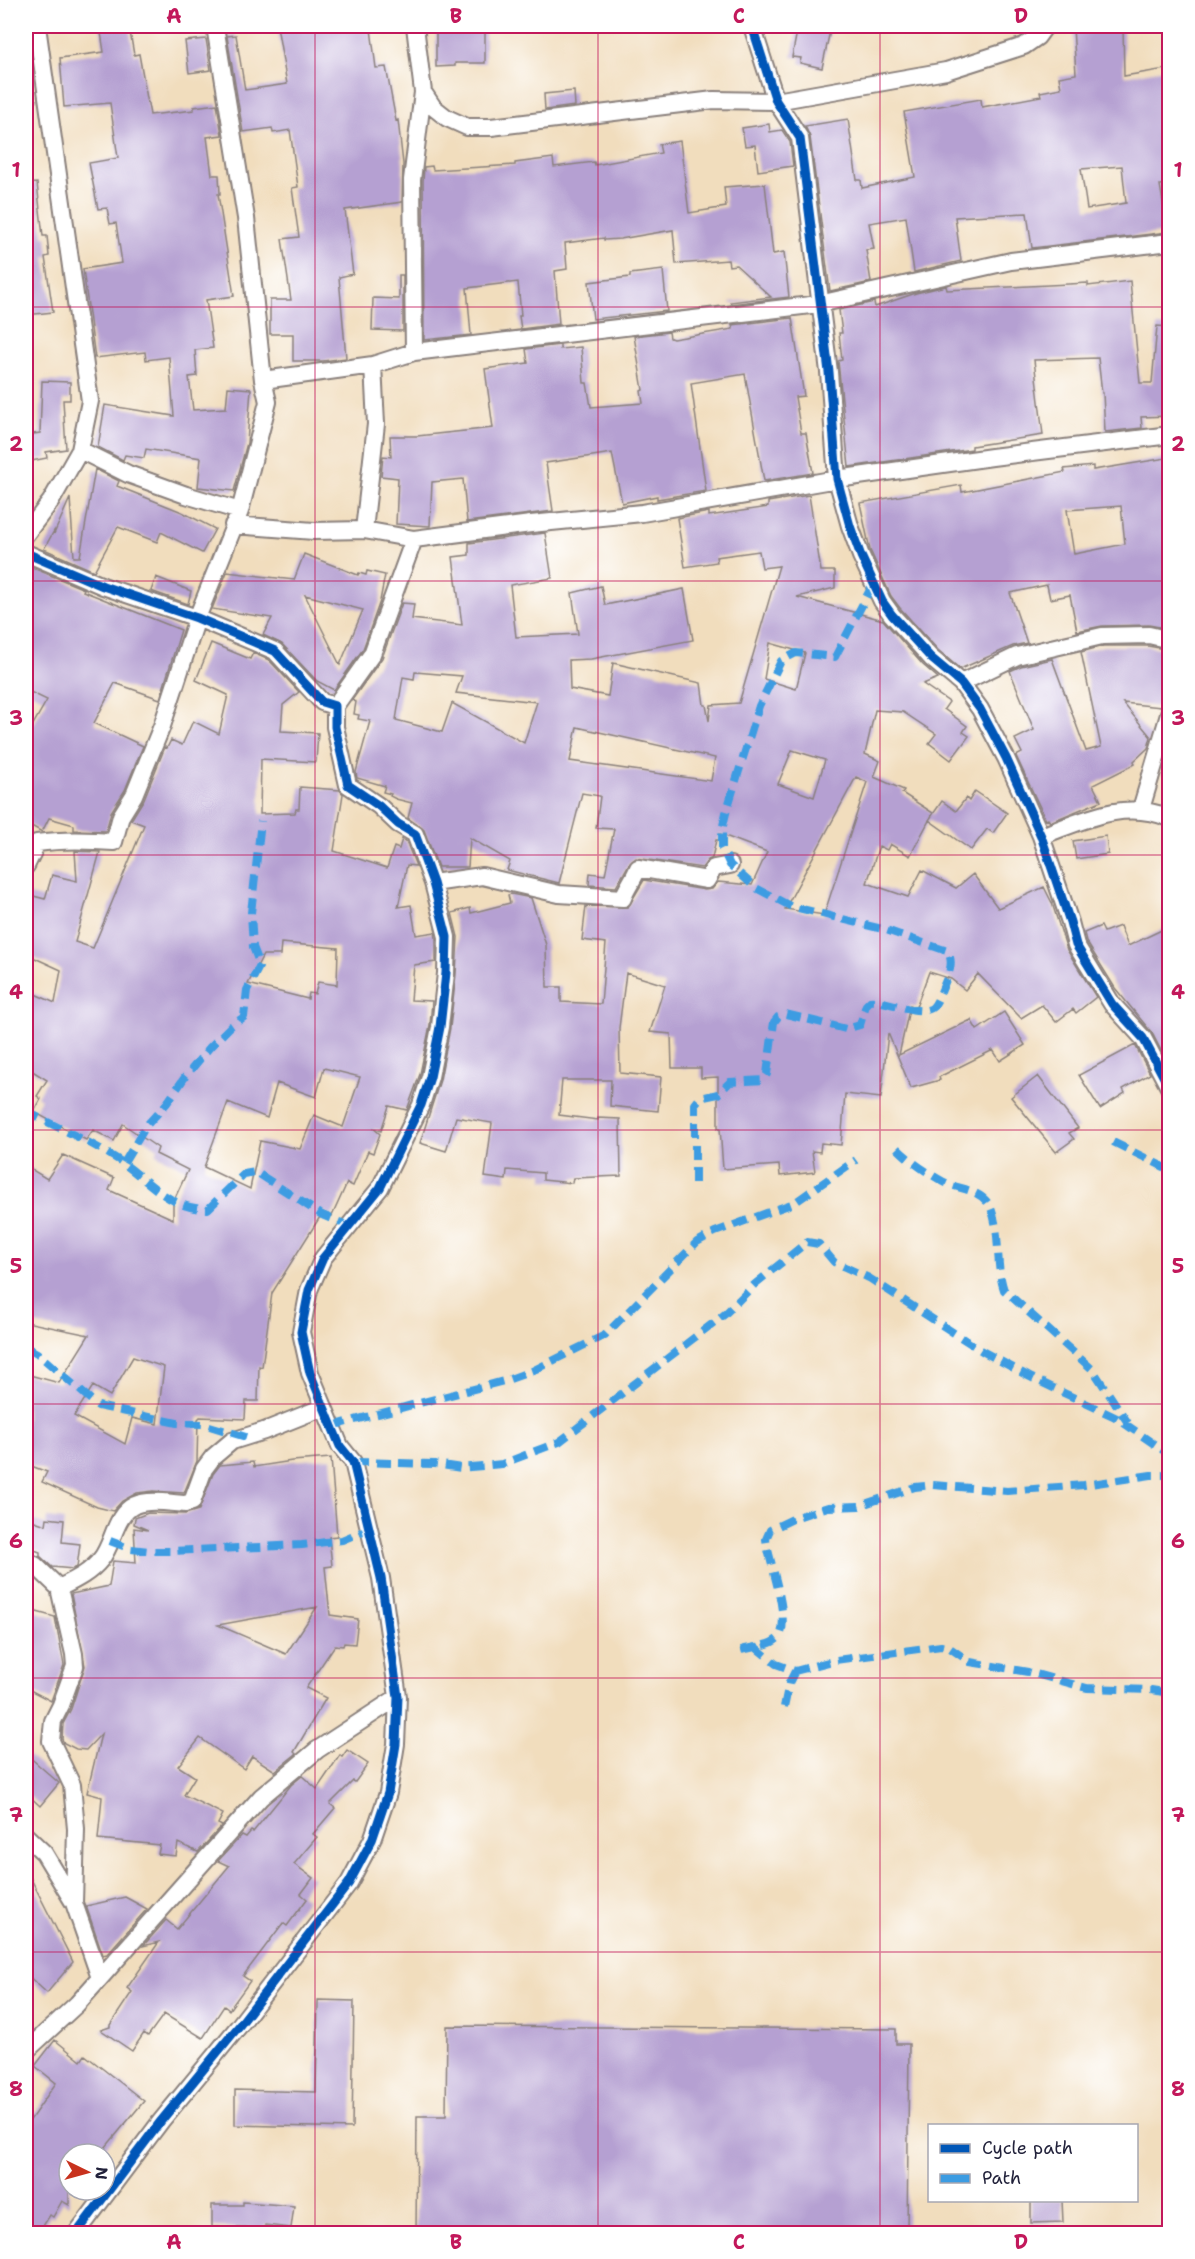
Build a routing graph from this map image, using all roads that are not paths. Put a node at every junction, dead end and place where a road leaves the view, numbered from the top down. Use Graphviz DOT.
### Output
graph roads {
  1 [pos="37,26"];
  2 [pos="215,26"];
  3 [pos="415,26"];
  4 [pos="752,26"];
  5 [pos="1045,26"];
  6 [pos="423,92"];
  7 [pos="776,101"];
  8 [pos="1170,242"];
  9 [pos="819,304"];
  10 [pos="414,352"];
  11 [pos="373,365"];
  12 [pos="263,380"];
  13 [pos="1170,435"];
  14 [pos="80,450"];
  15 [pos="837,479"];
  16 [pos="236,518"];
  17 [pos="364,530"];
  18 [pos="26,534"];
  19 [pos="414,539"];
  20 [pos="26,553"];
  21 [pos="197,618"];
  22 [pos="1170,640"];
  23 [pos="961,683"];
  24 [pos="335,706"];
  25 [pos="1170,711"];
  26 [pos="1141,809"];
  27 [pos="1170,818"];
  28 [pos="1041,836"];
  29 [pos="730,865"];
  30 [pos="26,866"];
  31 [pos="433,883"];
  32 [pos="1170,1089"];
  33 [pos="324,1407"];
  34 [pos="26,1561"];
  35 [pos="59,1588"];
  36 [pos="398,1697"];
  37 [pos="26,1836"];
  38 [pos="74,1903"];
  39 [pos="100,1978"];
  40 [pos="26,2051"];
  41 [pos="76,2234"];
  1 -- 14 [label="street"];
  2 -- 12 [label="street"];
  3 -- 6 [label="street"];
  4 -- 7 [label="street"];
  5 -- 7 [label="street"];
  6 -- 7 [label="street"];
  6 -- 10 [label="street"];
  7 -- 9 [label="street"];
  8 -- 9 [label="street"];
  9 -- 10 [label="street"];
  9 -- 15 [label="street"];
  10 -- 11 [label="street"];
  11 -- 12 [label="street"];
  11 -- 17 [label="street"];
  12 -- 16 [label="street"];
  13 -- 15 [label="street"];
  14 -- 16 [label="street"];
  14 -- 18 [label="street"];
  15 -- 19 [label="street"];
  15 -- 23 [label="street"];
  16 -- 17 [label="street"];
  16 -- 21 [label="street"];
  17 -- 19 [label="street"];
  19 -- 24 [label="street"];
  20 -- 21 [label="street"];
  21 -- 24 [label="street"];
  21 -- 30 [label="street"];
  22 -- 23 [label="street"];
  23 -- 28 [label="street"];
  24 -- 31 [label="street"];
  25 -- 26 [label="street"];
  26 -- 27 [label="street"];
  26 -- 28 [label="street"];
  28 -- 32 [label="street"];
  29 -- 31 [label="street"];
  31 -- 33 [label="street"];
  33 -- 35 [label="street"];
  33 -- 36 [label="street"];
  34 -- 35 [label="street"];
  35 -- 38 [label="street"];
  36 -- 39 [label="street"];
  36 -- 41 [label="street"];
  37 -- 38 [label="street"];
  38 -- 39 [label="street"];
  39 -- 40 [label="street"];
}
